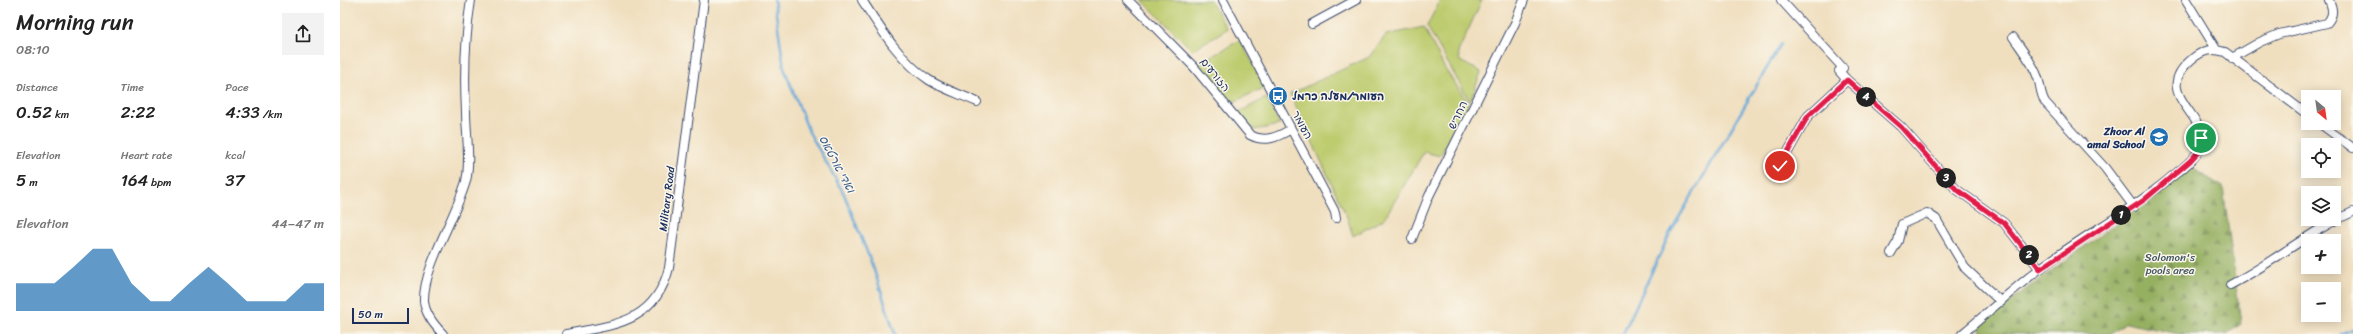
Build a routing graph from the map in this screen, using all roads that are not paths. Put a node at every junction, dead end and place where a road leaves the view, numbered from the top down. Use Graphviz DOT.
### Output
graph roads {
  1 [pos="471,0"];
  2 [pos="704,0"];
  3 [pos="862,0"];
  4 [pos="1128,0"];
  5 [pos="1223,0"];
  6 [pos="1356,0"];
  7 [pos="1524,0"];
  8 [pos="1781,0"];
  9 [pos="2186,0"];
  10 [pos="2329,0"];
  11 [pos="1312,24"];
  12 [pos="2014,38"];
  13 [pos="2216,49"];
  14 [pos="2232,58"];
  15 [pos="1847,80"];
  16 [pos="977,102"];
  17 [pos="2301,110"];
  18 [pos="1292,129"];
  19 [pos="2329,130"];
  20 [pos="2353,148"];
  21 [pos="1780,166"];
  22 [pos="2134,207"];
  23 [pos="2353,212"];
  24 [pos="1336,218"];
  25 [pos="1412,239"];
  26 [pos="1891,253"];
  27 [pos="2040,269"];
  28 [pos="2230,285"];
  29 [pos="2001,302"];
  30 [pos="443,334"];
  31 [pos="566,334"];
  32 [pos="1962,334"];
  1 -- 30 [label="street"];
  2 -- 31 [label="street, Military Road"];
  3 -- 16 [label="street"];
  4 -- 18 [label="street, הזורעים"];
  5 -- 18 [label="street, העומר"];
  6 -- 11 [label="street"];
  7 -- 25 [label="street, החריש"];
  8 -- 15 [label="street"];
  9 -- 13 [label="street"];
  10 -- 14 [label="street"];
  12 -- 22 [label="street"];
  13 -- 14 [label="street"];
  13 -- 22 [label="street"];
  14 -- 17 [label="street"];
  15 -- 21 [label="street"];
  15 -- 27 [label="street"];
  18 -- 24 [label="street, העומר"];
  19 -- 20 [label="street"];
  22 -- 27 [label="street"];
  23 -- 28 [label="street"];
  26 -- 29 [label="street"];
  27 -- 29 [label="street"];
  29 -- 32 [label="street"];
}
